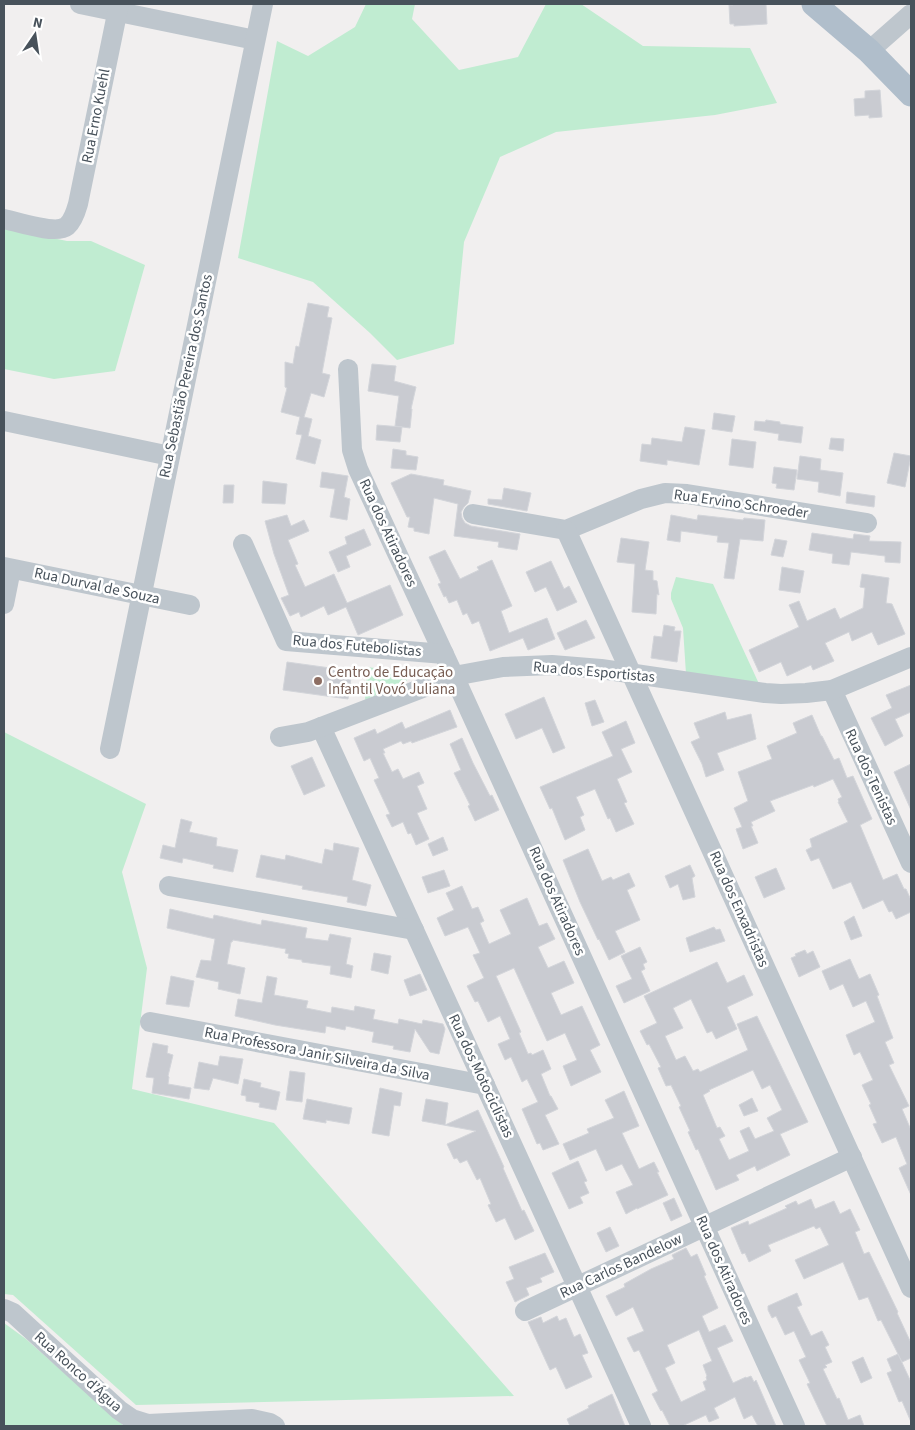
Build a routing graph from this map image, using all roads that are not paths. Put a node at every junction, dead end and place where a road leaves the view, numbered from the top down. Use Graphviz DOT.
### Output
graph roads {
  1 [pos="80,4"];
  2 [pos="262,4"];
  3 [pos="814,4"];
  4 [pos="118,8"];
  5 [pos="911,14"];
  6 [pos="255,40"];
  7 [pos="869,51"];
  8 [pos="911,94"];
  9 [pos="4,220"];
  10 [pos="348,368"];
  11 [pos="4,421"];
  12 [pos="170,456"];
  13 [pos="473,514"];
  14 [pos="867,523"];
  15 [pos="566,530"];
  16 [pos="243,544"];
  17 [pos="8,568"];
  18 [pos="141,595"];
  19 [pos="4,604"];
  20 [pos="190,606"];
  21 [pos="444,654"];
  22 [pos="911,657"];
  23 [pos="631,673"];
  24 [pos="454,676"];
  25 [pos="832,690"];
  26 [pos="321,727"];
  27 [pos="280,737"];
  28 [pos="110,749"];
  29 [pos="911,864"];
  30 [pos="169,886"];
  31 [pos="414,930"];
  32 [pos="150,1022"];
  33 [pos="484,1085"];
  34 [pos="852,1157"];
  35 [pos="704,1226"];
  36 [pos="577,1286"];
  37 [pos="911,1288"];
  38 [pos="4,1308"];
  39 [pos="525,1310"];
  40 [pos="275,1426"];
  41 [pos="641,1426"];
  42 [pos="795,1426"];
  1 -- 4 [label="street"];
  2 -- 6 [label="street, Rua Sebastião Pereira dos Santos"];
  3 -- 7 [label="main road"];
  4 -- 6 [label="street"];
  4 -- 9 [label="street, Rua Erno Kuehl"];
  5 -- 7 [label="street"];
  6 -- 12 [label="street, Rua Sebastião Pereira dos Santos"];
  7 -- 8 [label="main road"];
  10 -- 21 [label="street, Rua dos Atiradores"];
  11 -- 12 [label="street"];
  12 -- 18 [label="street, Rua Sebastião Pereira dos Santos"];
  13 -- 15 [label="street"];
  14 -- 15 [label="street, Rua Ervino Schroeder"];
  15 -- 23 [label="street, Rua dos Enxadristas"];
  16 -- 21 [label="street, Rua dos Futebolistas"];
  17 -- 18 [label="street, Rua Durval de Souza"];
  17 -- 19 [label="street"];
  18 -- 20 [label="street, Rua Durval de Souza"];
  18 -- 28 [label="street, Rua Sebastião Pereira dos Santos"];
  21 -- 24 [label="street, Rua dos Atiradores"];
  22 -- 25 [label="street, Rua dos Esportistas"];
  23 -- 24 [label="street, Rua dos Esportistas"];
  23 -- 25 [label="street, Rua dos Esportistas"];
  23 -- 34 [label="street, Rua dos Enxadristas"];
  24 -- 26 [label="street, Rua dos Esportistas"];
  24 -- 35 [label="street, Rua dos Atiradores"];
  25 -- 29 [label="street, Rua dos Tenistas"];
  26 -- 27 [label="street, Rua dos Esportistas"];
  26 -- 31 [label="street, Rua dos Motociclistas"];
  30 -- 31 [label="street"];
  31 -- 33 [label="street, Rua dos Motociclistas"];
  32 -- 33 [label="street, Rua Professora Janir Silveira da Silva"];
  33 -- 36 [label="street, Rua dos Motociclistas"];
  34 -- 35 [label="street, Rua Carlos Bandelow"];
  34 -- 37 [label="street, Rua dos Enxadristas"];
  35 -- 36 [label="street, Rua Carlos Bandelow"];
  35 -- 42 [label="street, Rua dos Atiradores"];
  36 -- 39 [label="street, Rua Carlos Bandelow"];
  36 -- 41 [label="street, Rua dos Motociclistas"];
  38 -- 40 [label="street, Rua Ronco d’Água"];
}
